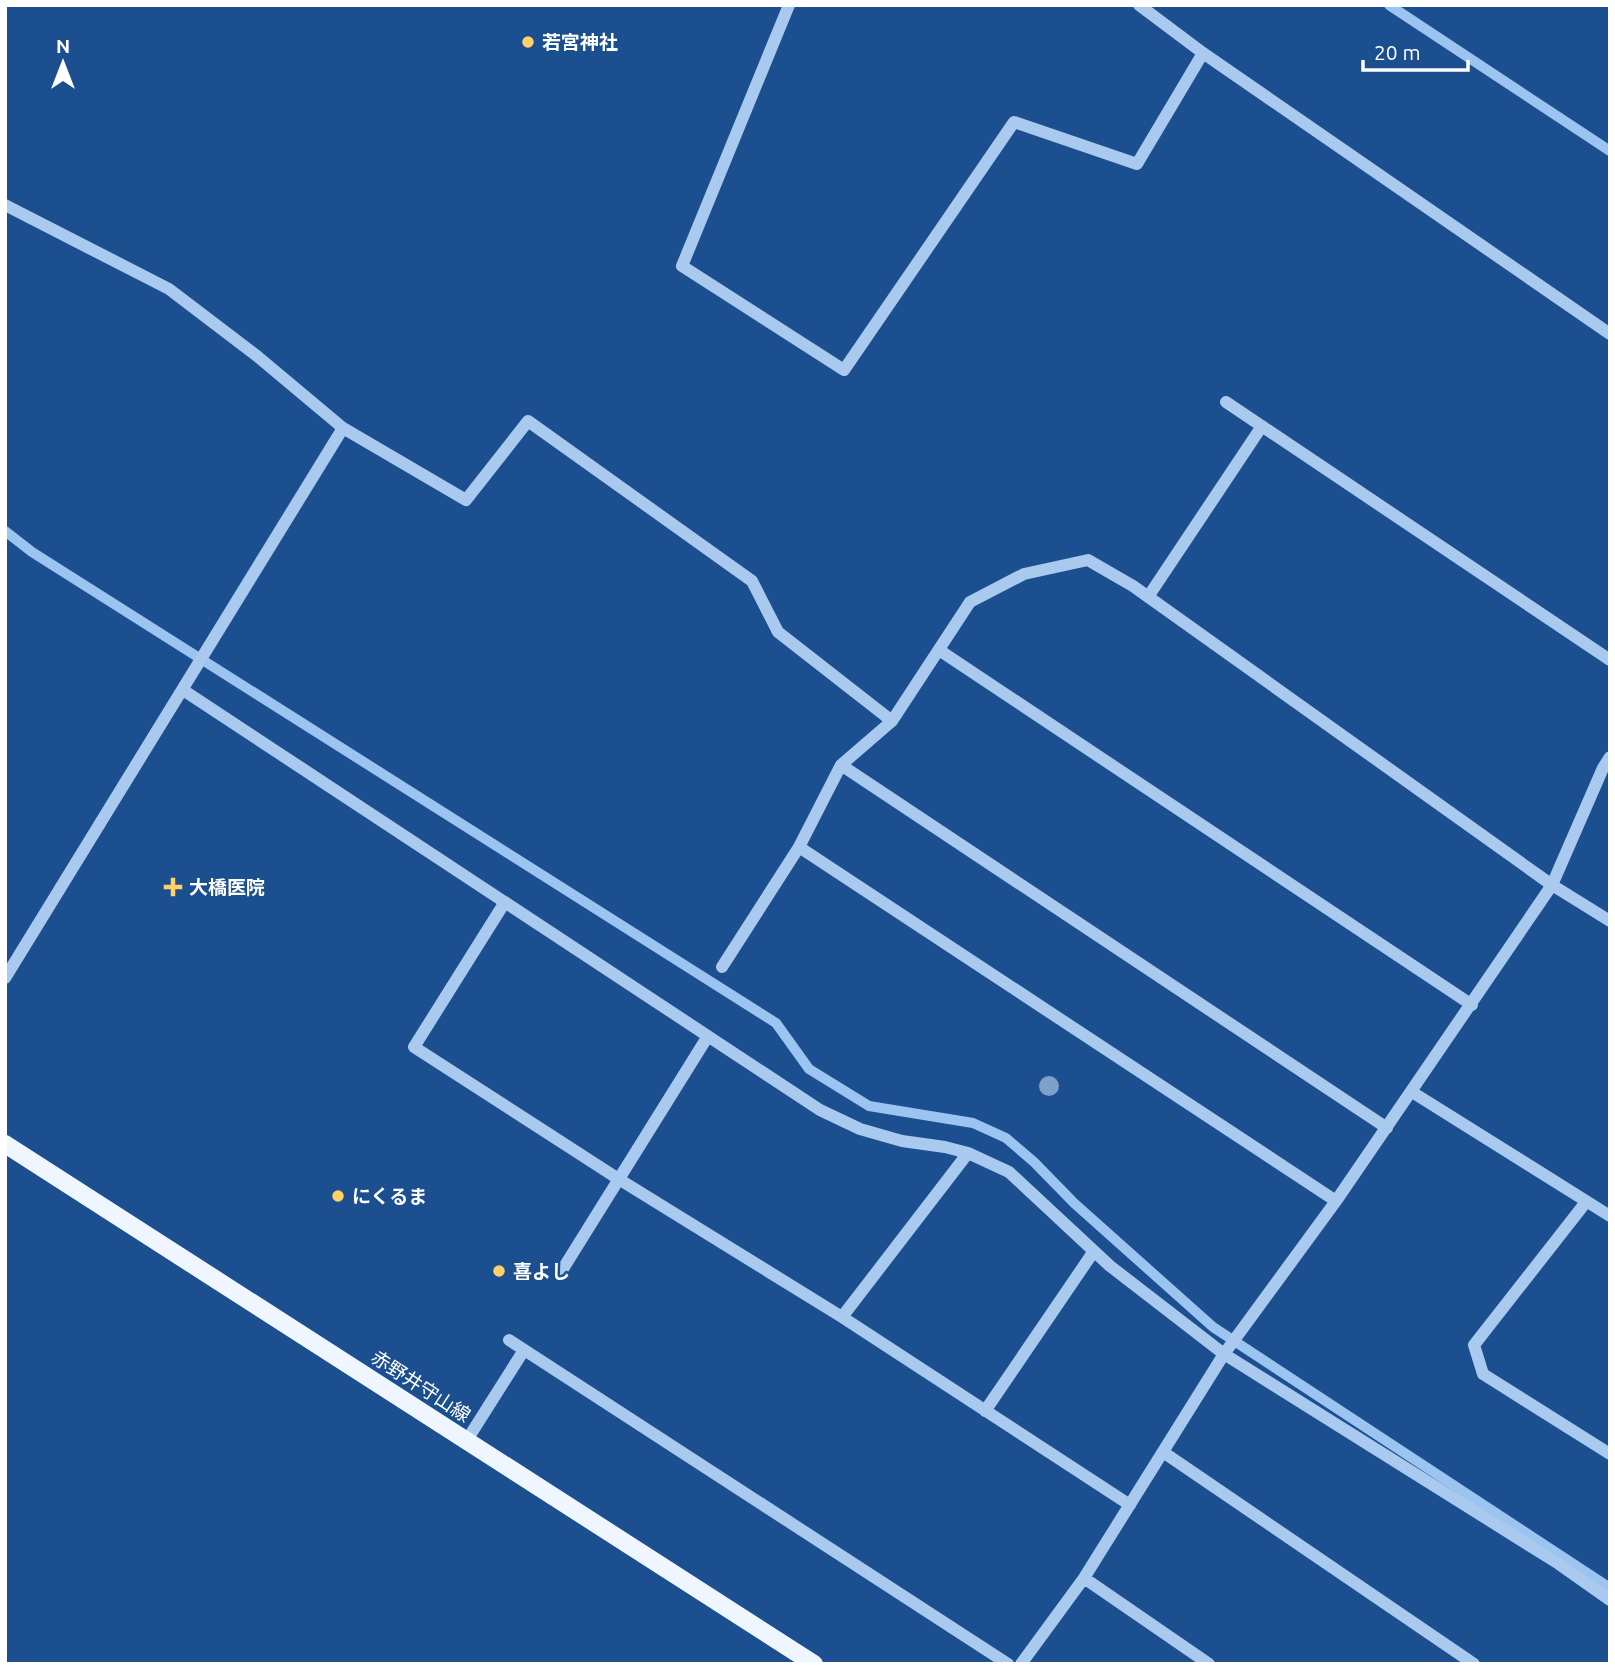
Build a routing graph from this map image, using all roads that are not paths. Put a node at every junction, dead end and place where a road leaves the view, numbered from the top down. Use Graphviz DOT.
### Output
graph roads {
  1 [pos="789,5"];
  2 [pos="1139,5"];
  3 [pos="1203,53"];
  4 [pos="5,205"];
  5 [pos="1610,334"];
  6 [pos="1226,402"];
  7 [pos="1262,426"];
  8 [pos="343,428"];
  9 [pos="1148,597"];
  10 [pos="939,650"];
  11 [pos="1610,660"];
  12 [pos="183,690"];
  13 [pos="892,721"];
  14 [pos="1610,757"];
  15 [pos="841,765"];
  16 [pos="799,847"];
  17 [pos="1552,885"];
  18 [pos="505,902"];
  19 [pos="1610,921"];
  20 [pos="722,967"];
  21 [pos="5,978"];
  22 [pos="1472,1004"];
  23 [pos="708,1035"];
  24 [pos="1412,1092"];
  25 [pos="1387,1128"];
  26 [pos="5,1144"];
  27 [pos="968,1153"];
  28 [pos="617,1178"];
  29 [pos="1336,1201"];
  30 [pos="1586,1202"];
  31 [pos="1610,1216"];
  32 [pos="1094,1251"];
  33 [pos="561,1272"];
  34 [pos="842,1317"];
  35 [pos="509,1340"];
  36 [pos="524,1350"];
  37 [pos="1223,1354"];
  38 [pos="985,1411"];
  39 [pos="467,1440"];
  40 [pos="1163,1452"];
  41 [pos="1610,1454"];
  42 [pos="1130,1505"];
  43 [pos="1084,1578"];
  44 [pos="1610,1600"];
  45 [pos="814,1664"];
  46 [pos="1008,1664"];
  47 [pos="1021,1664"];
  48 [pos="1209,1664"];
  49 [pos="1474,1664"];
  1 -- 3 [label="street"];
  2 -- 3 [label="street"];
  3 -- 5 [label="street"];
  4 -- 8 [label="street"];
  6 -- 7 [label="street"];
  7 -- 9 [label="street"];
  7 -- 11 [label="street"];
  8 -- 12 [label="street"];
  8 -- 13 [label="street"];
  9 -- 10 [label="street"];
  9 -- 17 [label="street"];
  10 -- 13 [label="street"];
  10 -- 22 [label="street"];
  12 -- 18 [label="street"];
  12 -- 21 [label="street"];
  13 -- 15 [label="street"];
  14 -- 17 [label="street"];
  15 -- 16 [label="street"];
  15 -- 25 [label="street"];
  16 -- 20 [label="street"];
  16 -- 29 [label="street"];
  17 -- 19 [label="street"];
  17 -- 22 [label="street"];
  18 -- 23 [label="street"];
  18 -- 28 [label="street"];
  22 -- 24 [label="street"];
  23 -- 27 [label="street"];
  23 -- 28 [label="street"];
  24 -- 25 [label="street"];
  24 -- 30 [label="street"];
  25 -- 29 [label="street"];
  26 -- 39 [label="main road, 赤野井守山線"];
  27 -- 32 [label="street"];
  27 -- 34 [label="street"];
  28 -- 33 [label="street"];
  28 -- 34 [label="street"];
  29 -- 37 [label="street"];
  30 -- 31 [label="street"];
  30 -- 41 [label="street"];
  32 -- 37 [label="street"];
  32 -- 38 [label="street"];
  34 -- 38 [label="street"];
  35 -- 36 [label="street"];
  36 -- 39 [label="street"];
  36 -- 46 [label="street"];
  37 -- 40 [label="street"];
  37 -- 44 [label="street"];
  38 -- 42 [label="street"];
  39 -- 45 [label="main road, 赤野井守山線"];
  40 -- 42 [label="street"];
  40 -- 49 [label="street"];
  42 -- 43 [label="street"];
  43 -- 47 [label="street"];
  43 -- 48 [label="street"];
}
